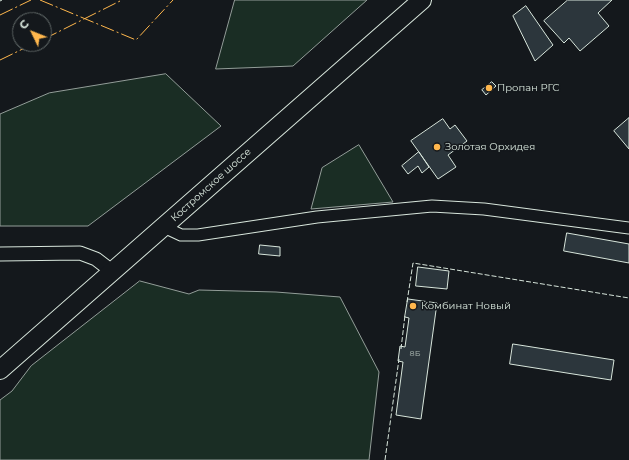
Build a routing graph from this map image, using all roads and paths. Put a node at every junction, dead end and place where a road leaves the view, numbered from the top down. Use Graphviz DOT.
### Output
graph roads {
  1 [pos="422,0"];
  2 [pos="164,226"];
  3 [pos="629,228"];
  4 [pos="0,254"];
  5 [pos="113,272"];
  6 [pos="0,370"];
  1 -- 2 [label="highway, Костромское шоссе"];
  2 -- 3 [label="street"];
  2 -- 5 [label="highway, Костромское шоссе"];
  4 -- 5 [label="street"];
  5 -- 6 [label="highway, Костромское шоссе"];
}
